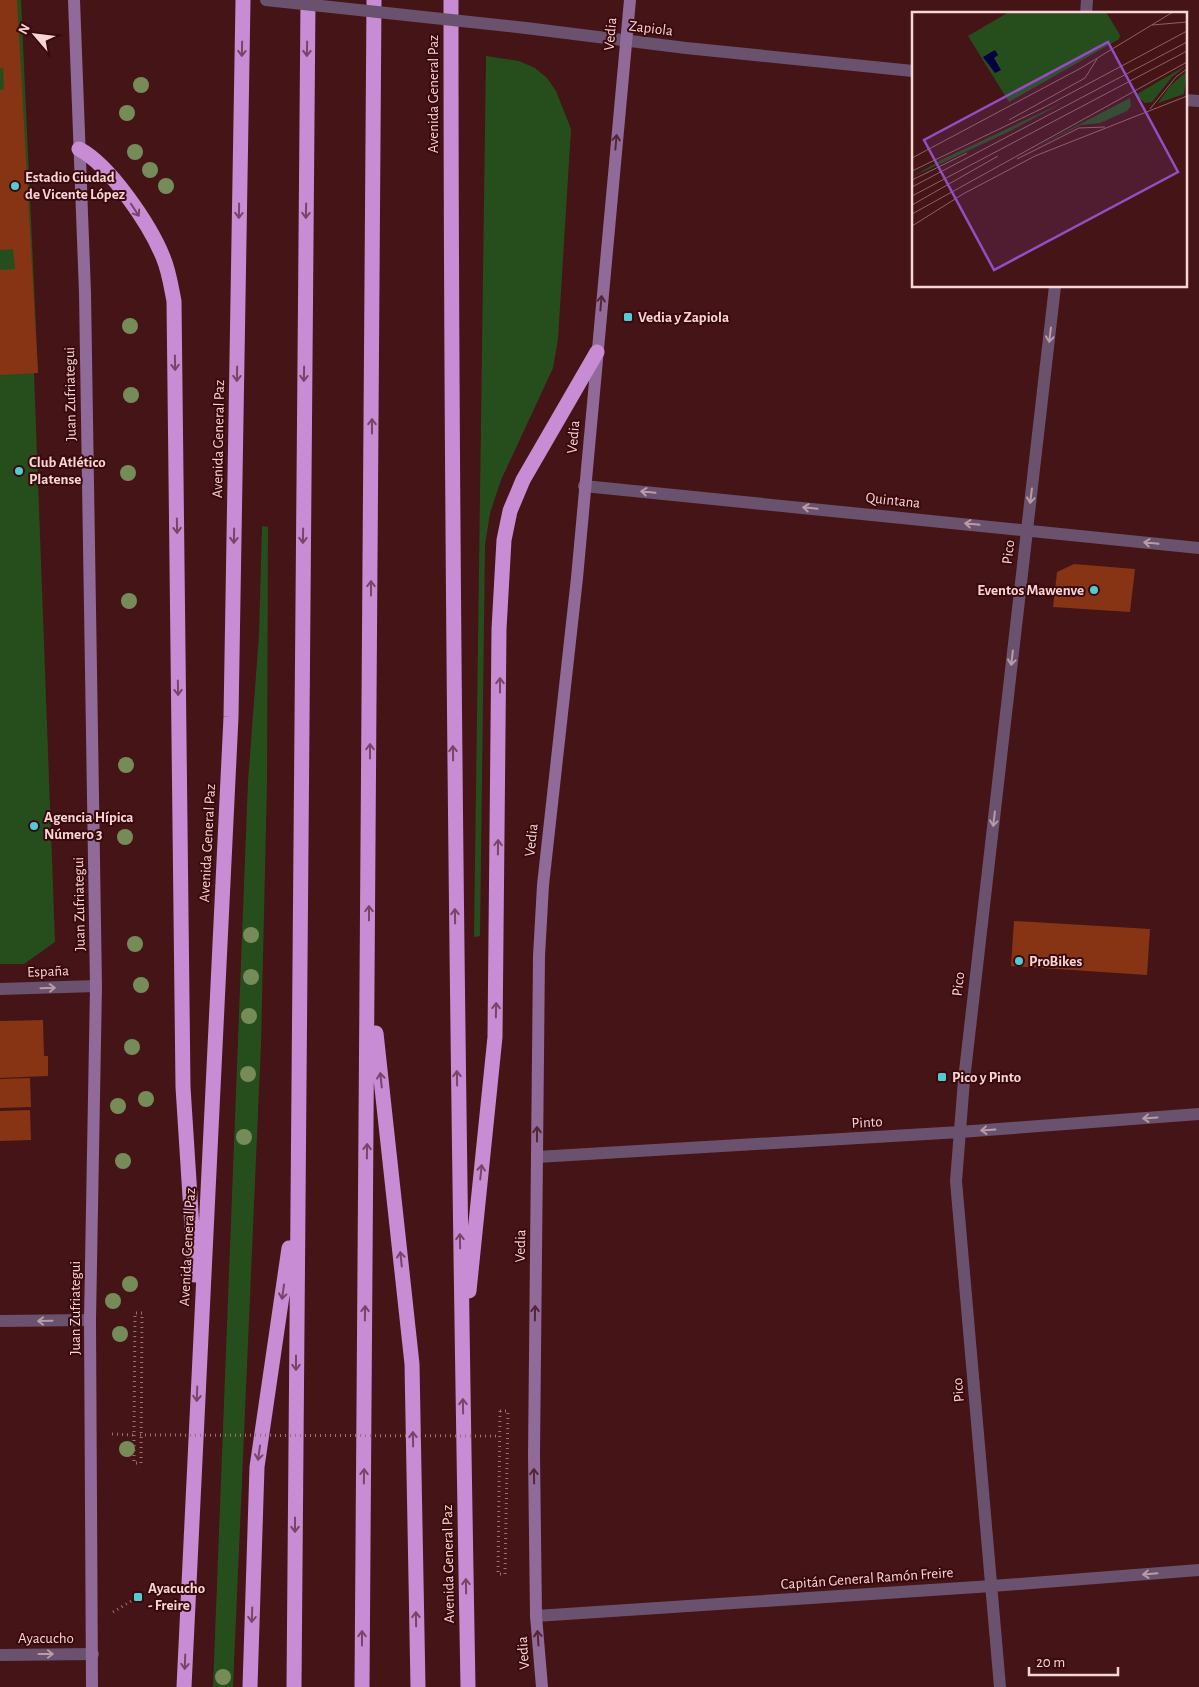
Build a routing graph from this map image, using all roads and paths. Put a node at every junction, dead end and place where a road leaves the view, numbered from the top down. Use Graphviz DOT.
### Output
graph roads {
  1 [pos="74,0"];
  2 [pos="243,0"];
  3 [pos="266,0"];
  4 [pos="308,0"];
  5 [pos="374,0"];
  6 [pos="451,0"];
  7 [pos="630,0"];
  8 [pos="626,41"];
  9 [pos="912,71"];
  10 [pos="1186,100"];
  11 [pos="1199,101"];
  12 [pos="80,149"];
  13 [pos="1055,288"];
  14 [pos="597,352"];
  15 [pos="584,486"];
  16 [pos="1027,530"];
  17 [pos="1199,548"];
  18 [pos="368,962"];
  19 [pos="96,986"];
  20 [pos="0,989"];
  21 [pos="1199,1114"];
  22 [pos="960,1132"];
  23 [pos="537,1157"];
  24 [pos="297,1192"];
  25 [pos="90,1320"];
  26 [pos="0,1321"];
  27 [pos="199,1346"];
  28 [pos="462,1359"];
  29 [pos="111,1434"];
  30 [pos="134,1435"];
  31 [pos="140,1435"];
  32 [pos="500,1437"];
  33 [pos="1199,1570"];
  34 [pos="992,1586"];
  35 [pos="138,1597"];
  36 [pos="110,1614"];
  37 [pos="536,1616"];
  38 [pos="93,1654"];
  39 [pos="0,1655"];
  40 [pos="92,1687"];
  41 [pos="184,1687"];
  42 [pos="250,1687"];
  43 [pos="294,1687"];
  44 [pos="362,1687"];
  45 [pos="418,1687"];
  46 [pos="468,1687"];
  47 [pos="542,1687"];
  48 [pos="1000,1687"];
  1 -- 12 [label="street, Juan Zufriategui"];
  2 -- 27 [label="highway, Avenida General Paz, one-way"];
  3 -- 8 [label="street, Zapiola, bridge"];
  4 -- 24 [label="highway, one-way"];
  18 -- 5 [label="highway, one-way"];
  28 -- 6 [label="highway, Avenida General Paz, one-way"];
  7 -- 8 [label="street, Vedia"];
  8 -- 9 [label="street, Zapiola"];
  14 -- 8 [label="street, Vedia, one-way"];
  10 -- 11 [label="street"];
  12 -- 19 [label="street, Juan Zufriategui"];
  12 -- 27 [label="highway, one-way"];
  13 -- 16 [label="street, Pico, one-way"];
  14 -- 15 [label="street, Vedia"];
  28 -- 14 [label="highway, one-way"];
  16 -- 15 [label="street, Quintana, one-way"];
  23 -- 15 [label="street, Vedia, one-way"];
  17 -- 16 [label="street, Quintana, one-way"];
  16 -- 22 [label="street, Pico, one-way"];
  44 -- 18 [label="highway, one-way"];
  45 -- 18 [label="highway, one-way"];
  20 -- 19 [label="street, España, one-way"];
  19 -- 25 [label="street, Juan Zufriategui"];
  21 -- 22 [label="street, Pinto, one-way"];
  22 -- 23 [label="street, Pinto"];
  22 -- 34 [label="street, Pico"];
  37 -- 23 [label="street, Vedia, one-way"];
  24 -- 42 [label="highway, one-way"];
  24 -- 43 [label="highway, one-way"];
  25 -- 26 [label="street, one-way"];
  25 -- 38 [label="street, Juan Zufriategui"];
  27 -- 41 [label="highway, Avenida General Paz, one-way"];
  46 -- 28 [label="highway, Avenida General Paz, one-way"];
  29 -- 30 [label="path"];
  30 -- 31 [label="path, bridge"];
  30 -- 31 [label="path, bridge"];
  31 -- 32 [label="path, bridge"];
  32 -- 32 [label="path"];
  33 -- 34 [label="street, Capitán General Ramón Freire, one-way"];
  34 -- 37 [label="street, Capitán General Ramón Freire"];
  34 -- 48 [label="street, Pico"];
  35 -- 36 [label="path"];
  47 -- 37 [label="street, Vedia, one-way"];
  39 -- 38 [label="street, Ayacucho, one-way"];
  38 -- 40 [label="street, Juan Zufriategui"];
}
